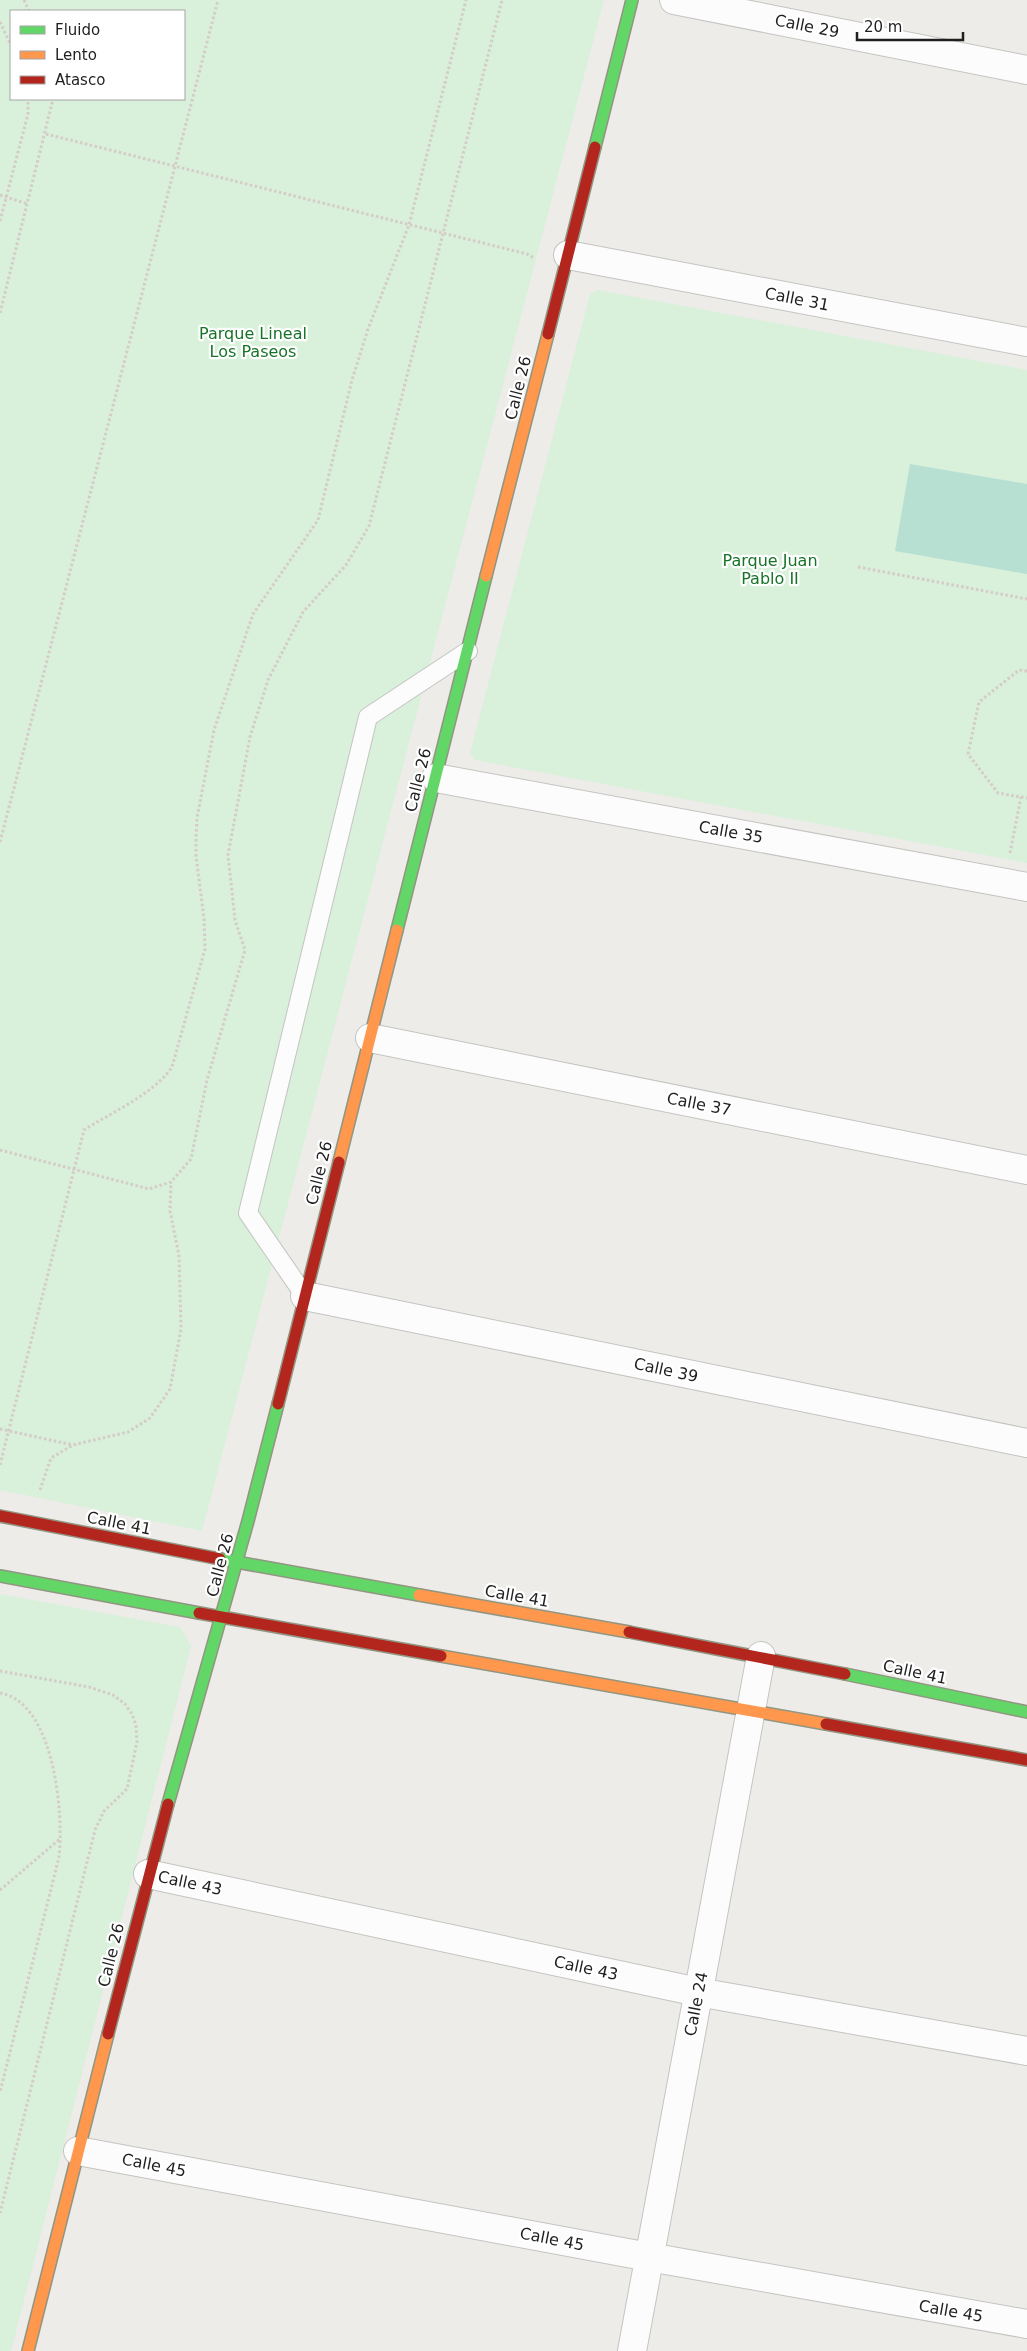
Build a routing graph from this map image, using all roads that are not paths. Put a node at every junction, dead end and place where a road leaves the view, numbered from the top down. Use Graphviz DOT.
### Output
graph roads {
  1 [pos="632,0"];
  2 [pos="674,0"];
  3 [pos="1027,70"];
  4 [pos="568,255"];
  5 [pos="1027,342"];
  6 [pos="468,650"];
  7 [pos="436,778"];
  8 [pos="1027,887"];
  9 [pos="370,1038"];
  10 [pos="1027,1170"];
  11 [pos="305,1296"];
  12 [pos="1027,1443"];
  13 [pos="0,1516"];
  14 [pos="237,1562"];
  15 [pos="0,1576"];
  16 [pos="222,1619"];
  17 [pos="761,1656"];
  18 [pos="751,1709"];
  19 [pos="1027,1712"];
  20 [pos="1027,1760"];
  21 [pos="148,1874"];
  22 [pos="698,1992"];
  23 [pos="1027,2050"];
  24 [pos="78,2150"];
  25 [pos="649,2257"];
  26 [pos="1027,2324"];
  27 [pos="28,2351"];
  28 [pos="632,2351"];
  1 -- 4 [label="street, Calle 26"];
  2 -- 3 [label="street, Calle 29"];
  4 -- 5 [label="street, Calle 31"];
  4 -- 6 [label="street, Calle 26"];
  6 -- 7 [label="street, Calle 26"];
  6 -- 11 [label="lane"];
  7 -- 8 [label="street, Calle 35"];
  7 -- 9 [label="street, Calle 26"];
  9 -- 10 [label="street, Calle 37"];
  9 -- 11 [label="street, Calle 26"];
  11 -- 12 [label="street, Calle 39"];
  11 -- 14 [label="street, Calle 26"];
  13 -- 14 [label="street, Calle 41"];
  14 -- 16 [label="street, Calle 26"];
  14 -- 17 [label="street, Calle 41"];
  15 -- 16 [label="street"];
  16 -- 18 [label="street"];
  16 -- 21 [label="street, Calle 26"];
  17 -- 18 [label="street, Calle 24"];
  17 -- 19 [label="street, Calle 41"];
  18 -- 20 [label="street"];
  18 -- 22 [label="street, Calle 24"];
  21 -- 22 [label="street, Calle 43"];
  21 -- 24 [label="street, Calle 26"];
  22 -- 23 [label="street, Calle 43"];
  22 -- 25 [label="street, Calle 24"];
  24 -- 25 [label="street, Calle 45"];
  24 -- 27 [label="street, Calle 26"];
  25 -- 26 [label="street, Calle 45"];
  25 -- 28 [label="street, Calle 24"];
}
